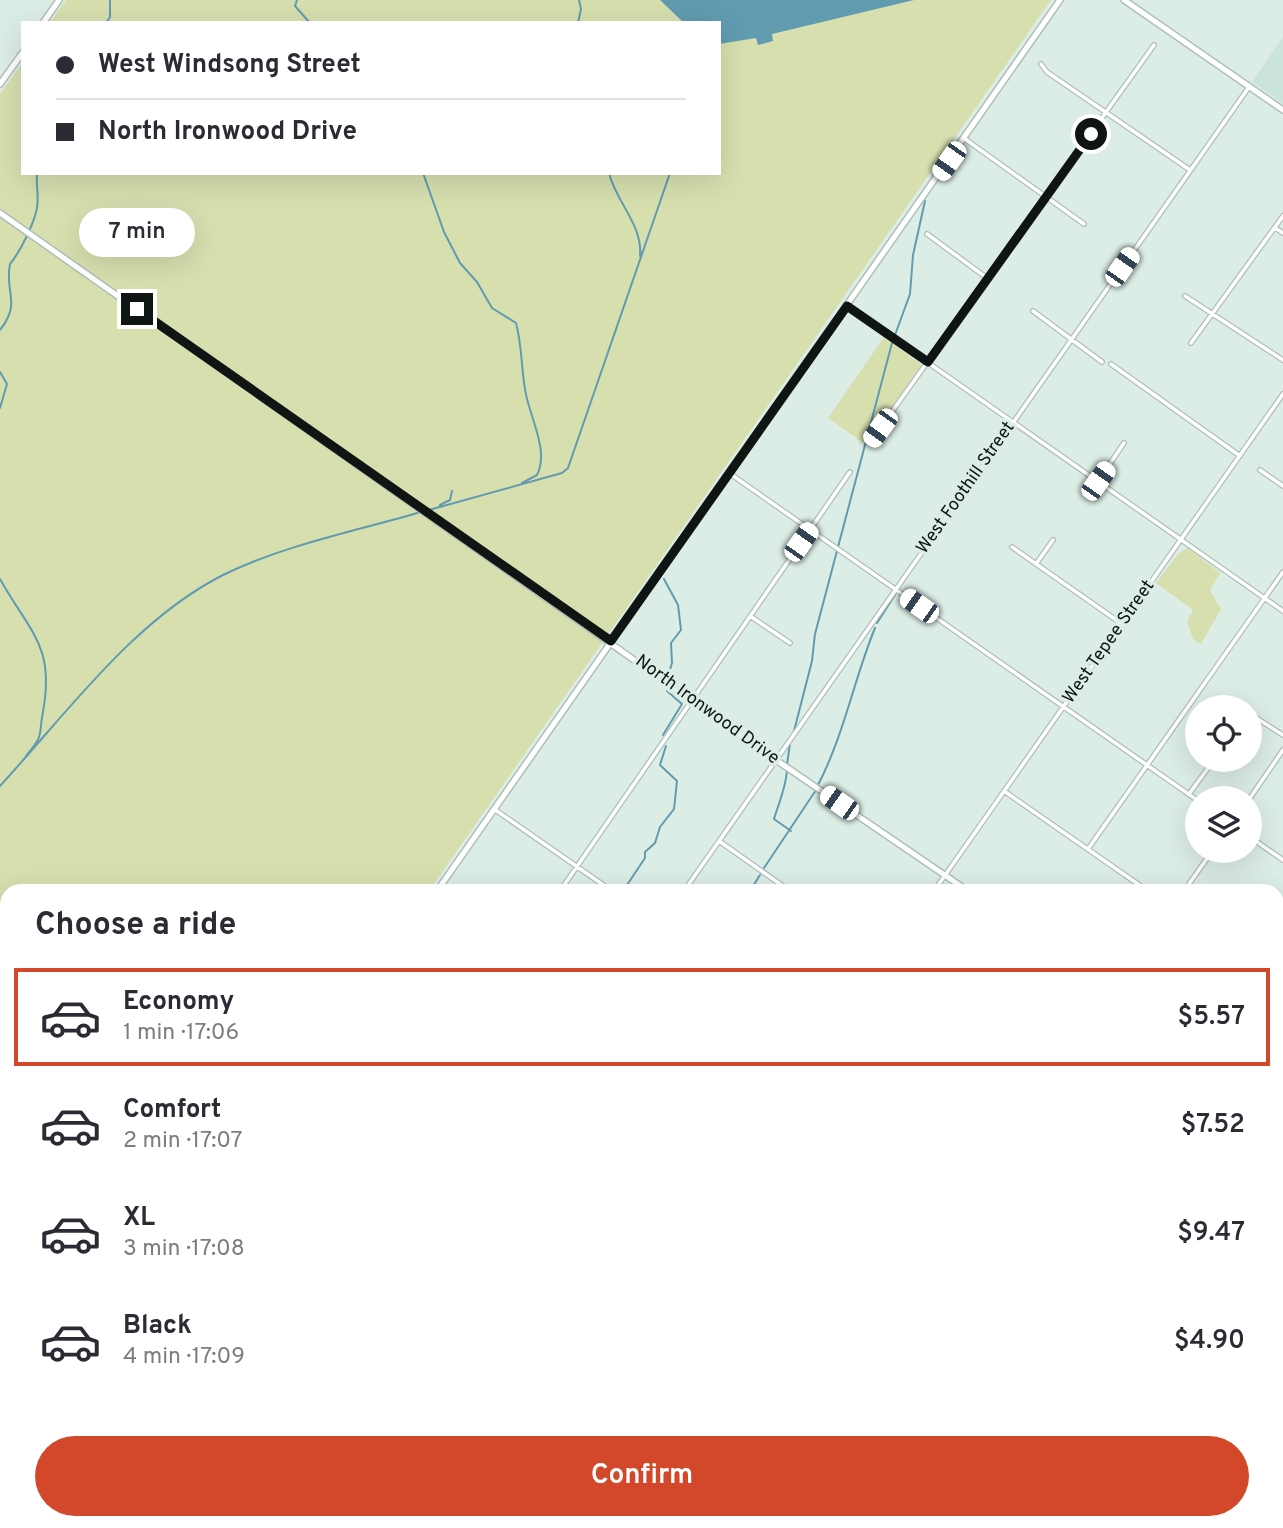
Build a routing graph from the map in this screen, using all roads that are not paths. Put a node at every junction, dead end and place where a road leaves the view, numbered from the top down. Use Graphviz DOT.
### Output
graph roads {
  1 [pos="1060,0"];
  2 [pos="1124,0"];
  3 [pos="56,1"];
  4 [pos="44,21"];
  5 [pos="1154,45"];
  6 [pos="21,54"];
  7 [pos="1041,64"];
  8 [pos="0,84"];
  9 [pos="1248,87"];
  10 [pos="1283,110"];
  11 [pos="1106,112"];
  12 [pos="965,139"];
  13 [pos="1190,170"];
  14 [pos="1046,197"];
  15 [pos="0,213"];
  16 [pos="1283,216"];
  17 [pos="1084,224"];
  18 [pos="1275,228"];
  19 [pos="1283,233"];
  20 [pos="927,234"];
  21 [pos="987,278"];
  22 [pos="1185,296"];
  23 [pos="847,306"];
  24 [pos="1032,310"];
  25 [pos="1214,314"];
  26 [pos="1072,339"];
  27 [pos="1191,343"];
  28 [pos="1283,360"];
  29 [pos="928,362"];
  30 [pos="1102,362"];
  31 [pos="1111,364"];
  32 [pos="1283,394"];
  33 [pos="1013,422"];
  34 [pos="871,441"];
  35 [pos="1124,443"];
  36 [pos="1240,456"];
  37 [pos="1260,470"];
  38 [pos="850,472"];
  39 [pos="729,473"];
  40 [pos="1098,481"];
  41 [pos="1283,486"];
  42 [pos="810,530"];
  43 [pos="1181,539"];
  44 [pos="1053,540"];
  45 [pos="1012,547"];
  46 [pos="1036,564"];
  47 [pos="1283,572"];
  48 [pos="894,589"];
  49 [pos="1265,598"];
  50 [pos="1283,611"];
  51 [pos="750,616"];
  52 [pos="1122,624"];
  53 [pos="611,641"];
  54 [pos="790,643"];
  55 [pos="692,701"];
  56 [pos="1063,707"];
  57 [pos="1262,722"];
  58 [pos="1283,735"];
  59 [pos="1283,750"];
  60 [pos="776,760"];
  61 [pos="1147,765"];
  62 [pos="1258,786"];
  63 [pos="1004,791"];
  64 [pos="1185,791"];
  65 [pos="494,809"];
  66 [pos="719,841"];
  67 [pos="1262,845"];
  68 [pos="1088,849"];
  69 [pos="1283,860"];
  70 [pos="1204,863"];
  71 [pos="577,867"];
  72 [pos="946,874"];
  73 [pos="442,884"];
  74 [pos="565,884"];
  75 [pos="602,884"];
  76 [pos="689,884"];
  77 [pos="780,884"];
  78 [pos="939,884"];
  79 [pos="959,884"];
  80 [pos="1138,884"];
  81 [pos="1189,884"];
  1 -- 12 [label="street"];
  2 -- 9 [label="street"];
  3 -- 4 [label="street"];
  5 -- 11 [label="street"];
  6 -- 8 [label="street"];
  7 -- 11 [label="street"];
  9 -- 10 [label="street"];
  9 -- 13 [label="street, West Foothill Street"];
  11 -- 13 [label="street"];
  11 -- 14 [label="street"];
  12 -- 14 [label="street"];
  12 -- 23 [label="street"];
  13 -- 26 [label="street, West Foothill Street"];
  14 -- 17 [label="street"];
  14 -- 21 [label="street"];
  15 -- 53 [label="street, North Ironwood Drive"];
  16 -- 18 [label="street"];
  18 -- 19 [label="street"];
  18 -- 25 [label="street"];
  20 -- 21 [label="street"];
  21 -- 29 [label="street"];
  22 -- 25 [label="street"];
  23 -- 29 [label="street"];
  23 -- 39 [label="street"];
  24 -- 26 [label="street"];
  25 -- 27 [label="street"];
  25 -- 28 [label="street"];
  26 -- 30 [label="street"];
  26 -- 33 [label="street, West Foothill Street"];
  29 -- 33 [label="street"];
  29 -- 34 [label="street"];
  31 -- 36 [label="street"];
  32 -- 36 [label="street, West Tepee Street"];
  33 -- 40 [label="street"];
  33 -- 48 [label="street, West Foothill Street"];
  35 -- 40 [label="street"];
  36 -- 43 [label="street, West Tepee Street"];
  37 -- 41 [label="street"];
  38 -- 42 [label="street"];
  39 -- 42 [label="street"];
  39 -- 53 [label="street"];
  40 -- 43 [label="street"];
  42 -- 48 [label="street"];
  42 -- 51 [label="street"];
  43 -- 49 [label="street"];
  43 -- 52 [label="street, West Tepee Street"];
  44 -- 46 [label="street"];
  45 -- 46 [label="street"];
  46 -- 52 [label="street"];
  47 -- 49 [label="street"];
  48 -- 56 [label="street"];
  48 -- 60 [label="street, West Foothill Street"];
  49 -- 50 [label="street"];
  49 -- 61 [label="street"];
  51 -- 54 [label="street"];
  51 -- 55 [label="street"];
  52 -- 56 [label="street, West Tepee Street"];
  53 -- 55 [label="street, North Ironwood Drive"];
  53 -- 65 [label="street"];
  55 -- 60 [label="street, North Ironwood Drive"];
  55 -- 71 [label="street"];
  56 -- 61 [label="street"];
  56 -- 63 [label="street, West Tepee Street"];
  57 -- 58 [label="street"];
  59 -- 62 [label="street"];
  60 -- 66 [label="street, West Foothill Street"];
  60 -- 72 [label="street, North Ironwood Drive"];
  61 -- 64 [label="street"];
  61 -- 68 [label="street"];
  63 -- 68 [label="street"];
  63 -- 72 [label="street, West Tepee Street"];
  65 -- 71 [label="street"];
  65 -- 73 [label="street"];
  66 -- 76 [label="street, West Foothill Street"];
  66 -- 77 [label="street"];
  67 -- 69 [label="street"];
  68 -- 80 [label="street"];
  70 -- 81 [label="street"];
  71 -- 74 [label="street"];
  71 -- 75 [label="street"];
  72 -- 78 [label="street, West Tepee Street"];
  72 -- 79 [label="street, North Ironwood Drive"];
}
